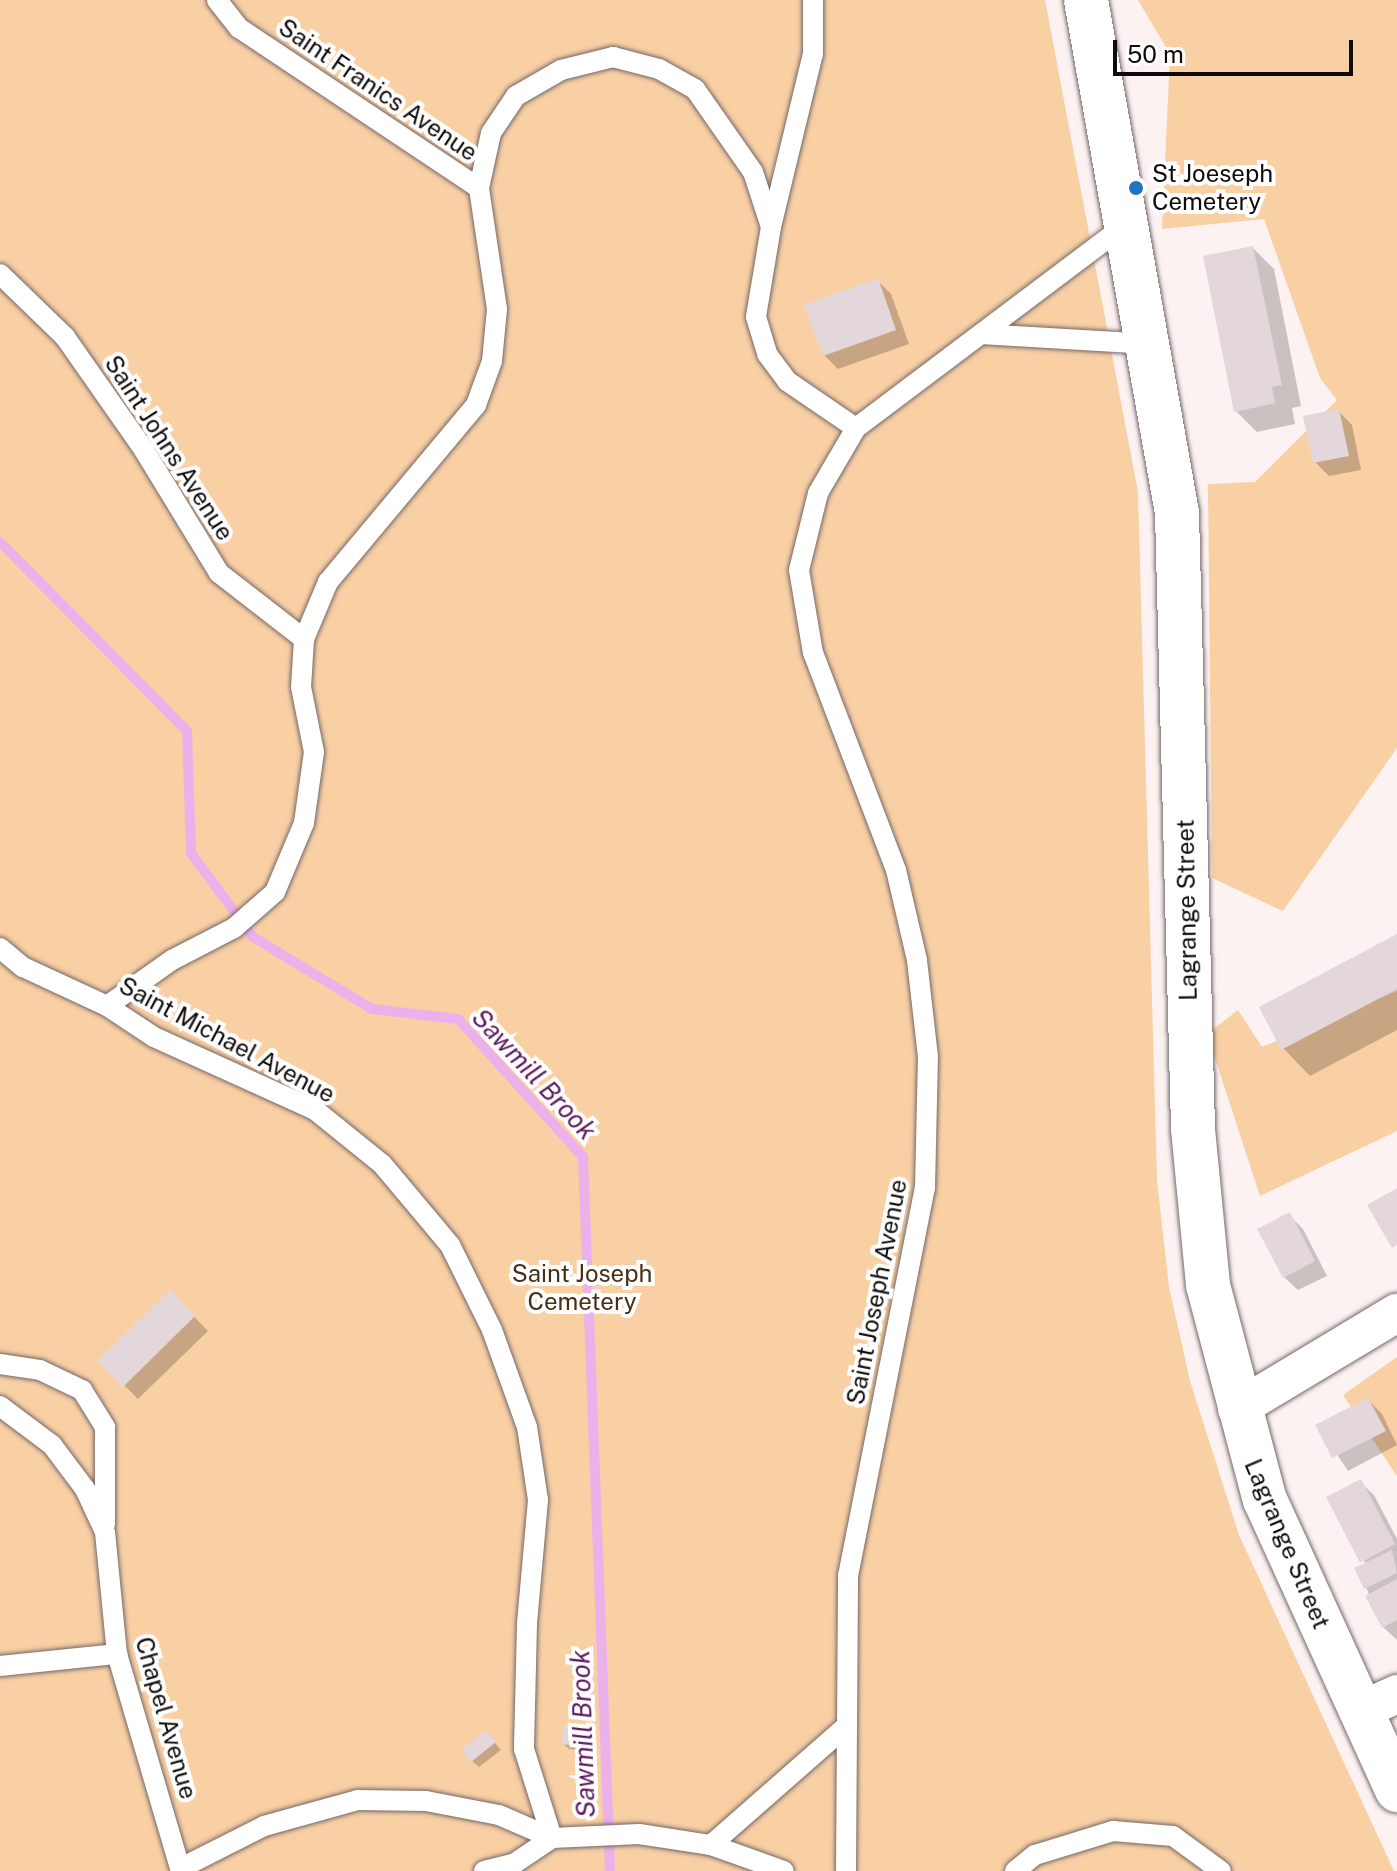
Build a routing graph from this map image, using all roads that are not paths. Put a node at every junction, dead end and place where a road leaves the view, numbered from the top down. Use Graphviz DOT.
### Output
graph roads {
  1 [pos="217,0"];
  2 [pos="813,0"];
  3 [pos="1086,0"];
  4 [pos="479,188"];
  5 [pos="1127,224"];
  6 [pos="771,227"];
  7 [pos="0,274"];
  8 [pos="982,334"];
  9 [pos="1149,344"];
  10 [pos="856,428"];
  11 [pos="304,639"];
  12 [pos="0,948"];
  13 [pos="107,1006"];
  14 [pos="1397,1313"];
  15 [pos="0,1364"];
  16 [pos="0,1406"];
  17 [pos="1237,1409"];
  18 [pos="105,1532"];
  19 [pos="117,1654"];
  20 [pos="0,1666"];
  21 [pos="1378,1702"];
  22 [pos="843,1729"];
  23 [pos="1397,1790"];
  24 [pos="552,1838"];
  25 [pos="711,1845"];
  26 [pos="184,1870"];
  27 [pos="484,1871"];
  28 [pos="784,1871"];
  29 [pos="846,1871"];
  30 [pos="1015,1871"];
  31 [pos="1221,1871"];
  1 -- 4 [label="lane, Saint Franics Avenue"];
  2 -- 6 [label="lane, Saint Franics Avenue"];
  3 -- 5 [label="main road, Lagrange Street"];
  4 -- 6 [label="lane, Saint Franics Avenue"];
  4 -- 11 [label="lane, Saint Franics Avenue"];
  5 -- 8 [label="lane, Saint Joseph Avenue"];
  5 -- 9 [label="main road, Lagrange Street"];
  6 -- 10 [label="lane, Saint Franics Avenue"];
  7 -- 11 [label="lane, Saint Johns Avenue"];
  8 -- 9 [label="lane"];
  8 -- 10 [label="lane, Saint Joseph Avenue"];
  9 -- 17 [label="main road, Lagrange Street"];
  10 -- 22 [label="lane, Saint Joseph Avenue"];
  11 -- 13 [label="lane, Saint Franics Avenue"];
  12 -- 13 [label="lane, Saint Michael Avenue"];
  13 -- 24 [label="lane, Saint Michael Avenue"];
  14 -- 17 [label="street"];
  15 -- 18 [label="lane, Chapel Avenue"];
  16 -- 18 [label="lane, Chapel Avenue"];
  17 -- 21 [label="main road, Lagrange Street"];
  18 -- 19 [label="lane, Chapel Avenue"];
  19 -- 20 [label="lane"];
  19 -- 26 [label="lane, Chapel Avenue"];
  21 -- 23 [label="main road, Lagrange Street"];
  22 -- 25 [label="lane"];
  22 -- 29 [label="lane, Saint Joseph Avenue"];
  24 -- 25 [label="lane"];
  24 -- 26 [label="lane"];
  24 -- 27 [label="lane"];
  25 -- 28 [label="lane"];
  30 -- 31 [label="lane"];
}
